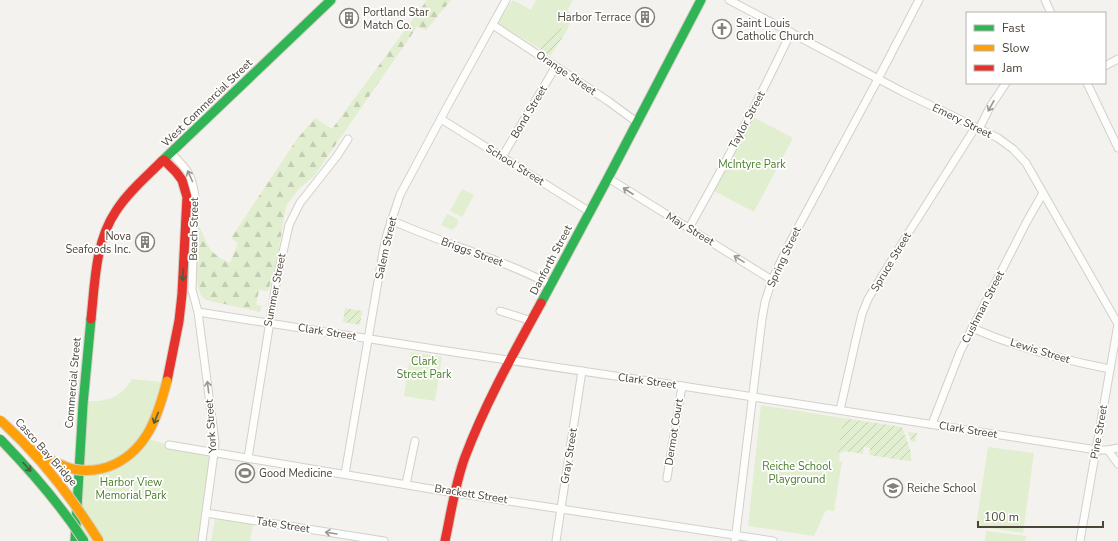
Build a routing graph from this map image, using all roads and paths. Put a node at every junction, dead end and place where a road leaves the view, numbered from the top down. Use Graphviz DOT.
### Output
graph roads {
  1 [pos="330,0"];
  2 [pos="506,0"];
  3 [pos="701,0"];
  4 [pos="729,0"];
  5 [pos="919,0"];
  6 [pos="1045,0"];
  7 [pos="1051,12"];
  8 [pos="493,25"];
  9 [pos="790,32"];
  10 [pos="1118,59"];
  11 [pos="1106,65"];
  12 [pos="556,66"];
  13 [pos="878,79"];
  14 [pos="1005,84"];
  15 [pos="1087,84"];
  16 [pos="441,119"];
  17 [pos="638,123"];
  18 [pos="977,128"];
  19 [pos="348,139"];
  20 [pos="1118,148"];
  21 [pos="172,153"];
  22 [pos="502,157"];
  23 [pos="164,160"];
  24 [pos="608,178"];
  25 [pos="1043,193"];
  26 [pos="590,212"];
  27 [pos="391,220"];
  28 [pos="106,228"];
  29 [pos="689,228"];
  30 [pos="772,280"];
  31 [pos="551,285"];
  32 [pos="500,311"];
  33 [pos="198,312"];
  34 [pos="532,321"];
  35 [pos="269,322"];
  36 [pos="1118,324"];
  37 [pos="972,328"];
  38 [pos="369,338"];
  39 [pos="510,360"];
  40 [pos="1110,370"];
  41 [pos="582,371"];
  42 [pos="682,386"];
  43 [pos="754,397"];
  44 [pos="840,410"];
  45 [pos="0,420"];
  46 [pos="932,424"];
  47 [pos="0,439"];
  48 [pos="415,441"];
  49 [pos="169,445"];
  50 [pos="28,448"];
  51 [pos="1118,448"];
  52 [pos="1097,450"];
  53 [pos="1108,450"];
  54 [pos="214,453"];
  55 [pos="248,458"];
  56 [pos="1118,464"];
  57 [pos="345,474"];
  58 [pos="667,478"];
  59 [pos="406,484"];
  60 [pos="455,493"];
  61 [pos="561,508"];
  62 [pos="206,513"];
  63 [pos="735,538"];
  64 [pos="75,541"];
  65 [pos="84,541"];
  66 [pos="99,541"];
  67 [pos="202,541"];
  68 [pos="384,541"];
  69 [pos="445,541"];
  70 [pos="556,541"];
  71 [pos="773,541"];
  72 [pos="1080,541"];
  1 -- 21 [label="main road, West Commercial Street"];
  2 -- 8 [label="street, Salem Street"];
  3 -- 17 [label="main road, Danforth Street"];
  4 -- 9 [label="street, Emery Street"];
  5 -- 13 [label="street, Spring Street"];
  6 -- 7 [label="street"];
  8 -- 12 [label="street, Orange Street"];
  8 -- 16 [label="street, Salem Street"];
  9 -- 13 [label="street, Emery Street"];
  9 -- 29 [label="street, Taylor Street"];
  10 -- 11 [label="street"];
  12 -- 17 [label="street, Orange Street"];
  12 -- 22 [label="street, Bond Street"];
  13 -- 18 [label="street, Emery Street"];
  13 -- 30 [label="street, Spring Street"];
  14 -- 18 [label="street, Spruce Street, one-way"];
  15 -- 20 [label="street"];
  16 -- 22 [label="street, School Street"];
  16 -- 27 [label="street, Salem Street"];
  17 -- 24 [label="main road, Danforth Street"];
  18 -- 25 [label="street, Emery Street"];
  18 -- 44 [label="street, Spruce Street"];
  19 -- 35 [label="street, Summer Street"];
  21 -- 23 [label="main road, West Commercial Street"];
  33 -- 21 [label="street, Beach Street, one-way"];
  22 -- 26 [label="street, School Street"];
  23 -- 28 [label="main road, West Commercial Street"];
  23 -- 50 [label="main road, one-way, bridge"];
  24 -- 26 [label="main road, Danforth Street"];
  29 -- 24 [label="street, May Street, one-way"];
  25 -- 36 [label="street, Emery Street"];
  25 -- 37 [label="street, Cushman Street"];
  26 -- 31 [label="main road, Danforth Street"];
  27 -- 31 [label="street, Briggs Street"];
  27 -- 38 [label="street, Salem Street"];
  28 -- 64 [label="main road, Commercial Street"];
  30 -- 29 [label="street, May Street, one-way"];
  30 -- 43 [label="street, Spring Street"];
  31 -- 34 [label="main road, Danforth Street"];
  32 -- 34 [label="street"];
  33 -- 35 [label="street, Clark Street"];
  54 -- 33 [label="street, York Street, one-way"];
  34 -- 39 [label="main road, Danforth Street"];
  35 -- 38 [label="street, Clark Street"];
  35 -- 55 [label="street, Summer Street"];
  36 -- 40 [label="street, Pine Street"];
  37 -- 40 [label="street, Lewis Street"];
  37 -- 46 [label="street, Cushman Street"];
  38 -- 39 [label="street, Clark Street"];
  38 -- 57 [label="street, Salem Street"];
  39 -- 41 [label="street, Clark Street"];
  39 -- 60 [label="main road, Danforth Street"];
  40 -- 52 [label="street, Pine Street"];
  41 -- 42 [label="street, Clark Street"];
  41 -- 61 [label="street, Gray Street"];
  42 -- 43 [label="street, Clark Street"];
  42 -- 58 [label="street, Dermot Court"];
  43 -- 44 [label="street, Clark Street"];
  43 -- 63 [label="street, Spring Street"];
  44 -- 46 [label="street, Clark Street"];
  45 -- 50 [label="main road, Casco Bay Bridge, bridge"];
  46 -- 52 [label="street, Clark Street"];
  47 -- 65 [label="main road, one-way, bridge"];
  48 -- 59 [label="street"];
  49 -- 54 [label="street, Brackett Street"];
  50 -- 66 [label="main road, Casco Bay Bridge, bridge"];
  51 -- 53 [label="street, Clark Street"];
  52 -- 53 [label="street, Clark Street"];
  52 -- 72 [label="street, Pine Street"];
  53 -- 56 [label="street"];
  54 -- 55 [label="street, Brackett Street"];
  54 -- 62 [label="street, York Street"];
  55 -- 57 [label="street, Brackett Street"];
  57 -- 59 [label="street, Brackett Street"];
  59 -- 60 [label="street, Brackett Street"];
  60 -- 61 [label="street, Brackett Street"];
  60 -- 69 [label="main road, Danforth Street"];
  61 -- 63 [label="street, Brackett Street"];
  61 -- 70 [label="street, Gray Street"];
  62 -- 67 [label="street, York Street"];
  68 -- 62 [label="street, Tate Street, one-way"];
  63 -- 71 [label="street, Brackett Street"];
}
